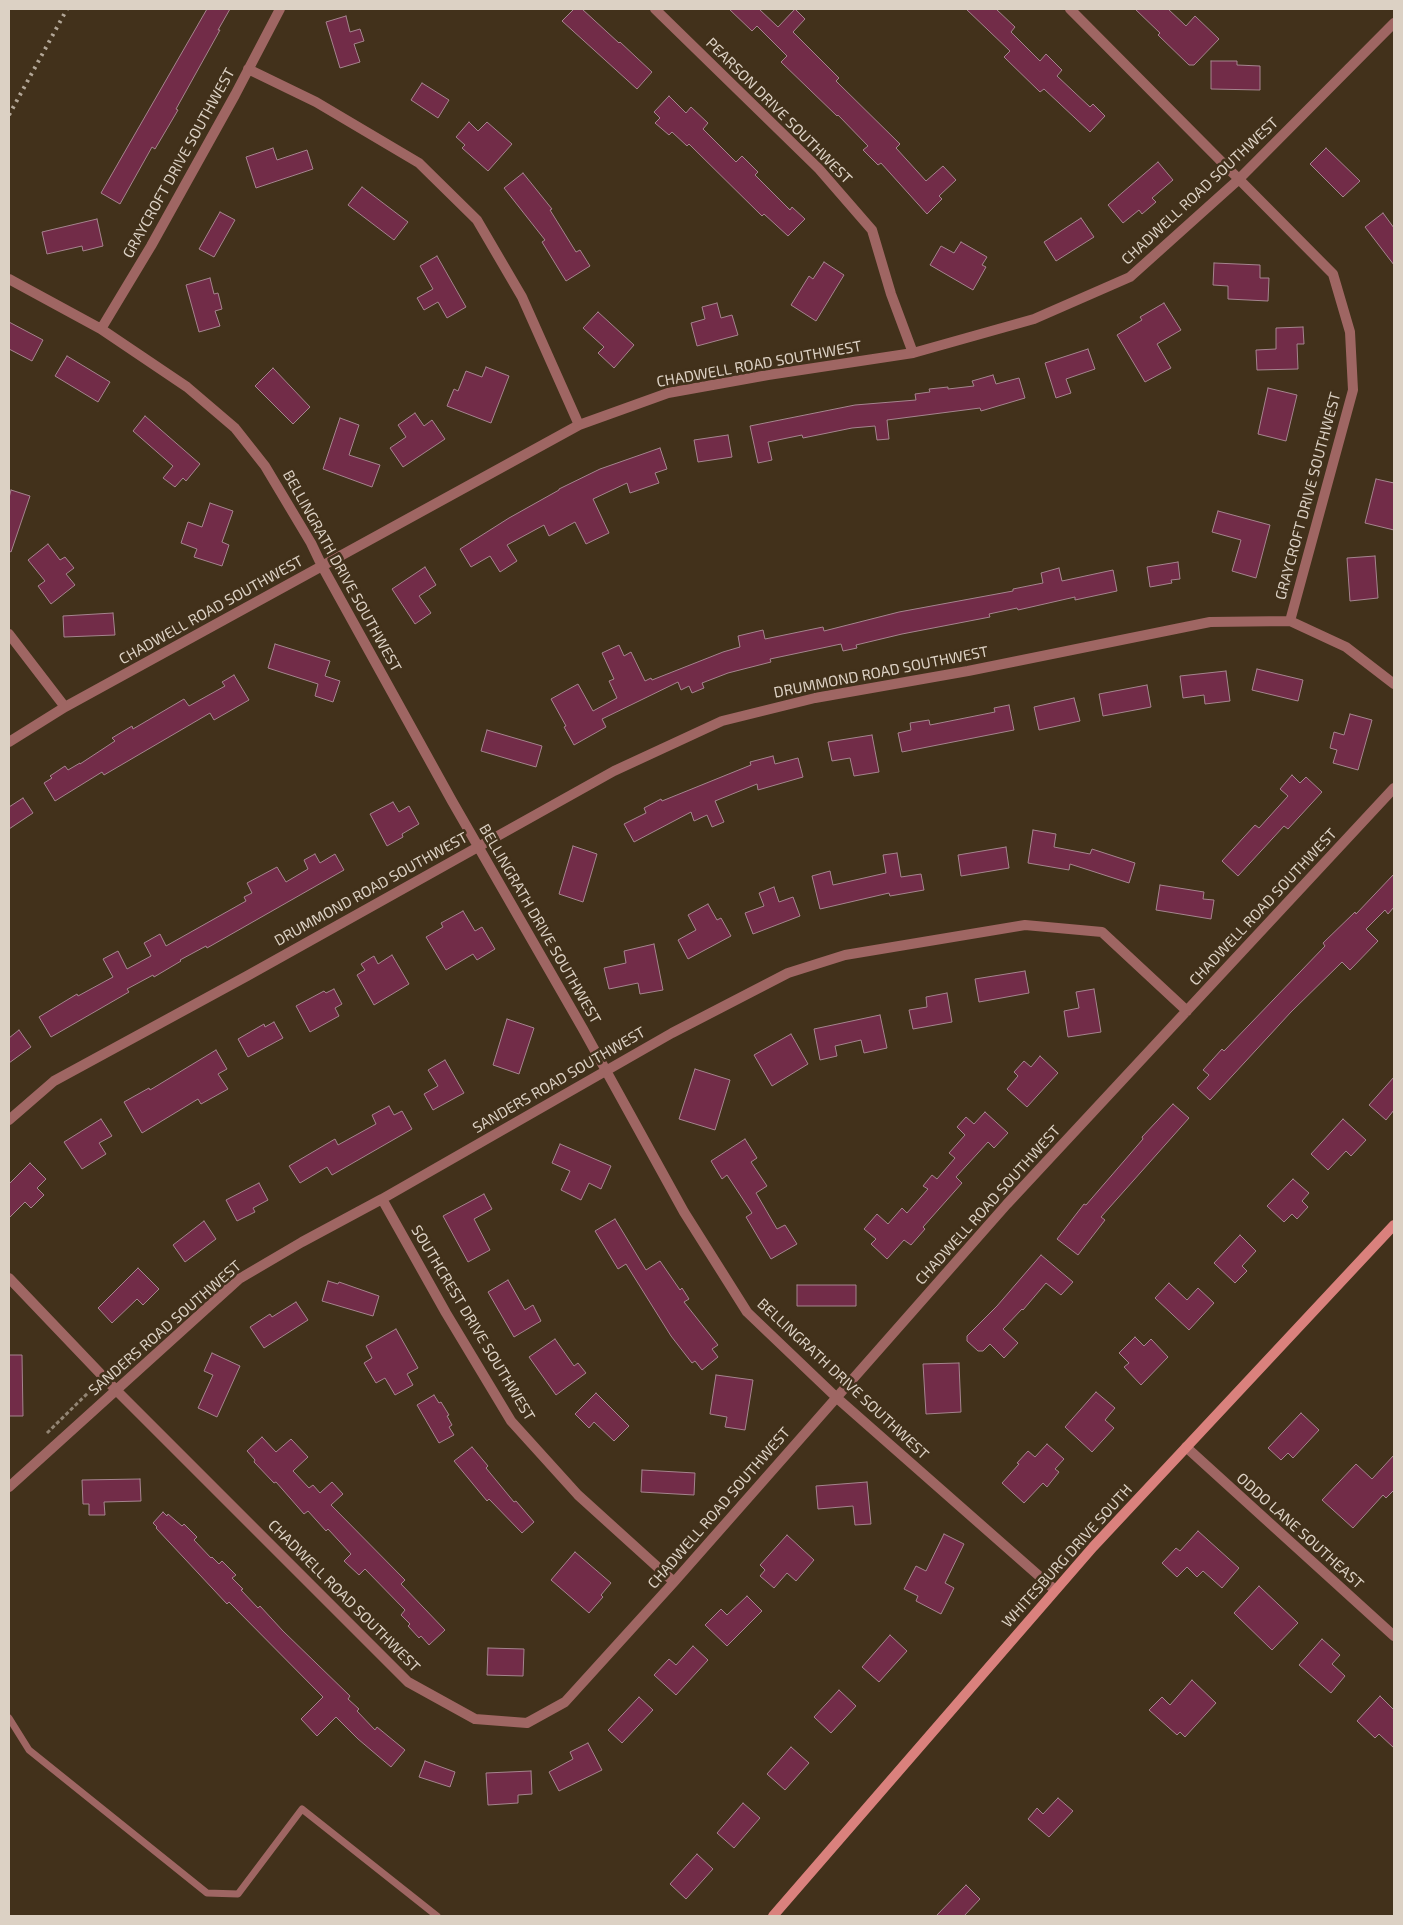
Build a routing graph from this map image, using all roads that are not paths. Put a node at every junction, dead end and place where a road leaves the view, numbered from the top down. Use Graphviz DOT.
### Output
graph roads {
  1 [pos="280,9"];
  2 [pos="655,9"];
  3 [pos="1070,9"];
  4 [pos="1394,23"];
  5 [pos="248,69"];
  6 [pos="1238,180"];
  7 [pos="9,279"];
  8 [pos="102,329"];
  9 [pos="913,353"];
  10 [pos="579,425"];
  11 [pos="322,566"];
  12 [pos="1290,621"];
  13 [pos="9,634"];
  14 [pos="1394,684"];
  15 [pos="65,707"];
  16 [pos="9,742"];
  17 [pos="1394,788"];
  18 [pos="478,846"];
  19 [pos="1187,1011"];
  20 [pos="606,1070"];
  21 [pos="9,1120"];
  22 [pos="382,1199"];
  23 [pos="1394,1225"];
  24 [pos="9,1278"];
  25 [pos="115,1389"];
  26 [pos="836,1398"];
  27 [pos="1186,1447"];
  28 [pos="9,1487"];
  29 [pos="674,1582"];
  30 [pos="1055,1590"];
  31 [pos="1394,1636"];
  32 [pos="9,1718"];
  33 [pos="437,1916"];
  34 [pos="773,1916"];
  1 -- 5 [label="street, GRAYCROFT DRIVE SOUTHWEST"];
  2 -- 9 [label="street, PEARSON DRIVE SOUTHWEST"];
  3 -- 6 [label="street, GRAYCROFT DRIVE SOUTHWEST"];
  4 -- 6 [label="street, CHADWELL ROAD SOUTHWEST"];
  5 -- 8 [label="street, GRAYCROFT DRIVE SOUTHWEST"];
  5 -- 10 [label="street"];
  6 -- 9 [label="street, CHADWELL ROAD SOUTHWEST"];
  6 -- 12 [label="street, GRAYCROFT DRIVE SOUTHWEST"];
  7 -- 8 [label="street, BELLINGRATH DRIVE SOUTHWEST"];
  8 -- 11 [label="street, BELLINGRATH DRIVE SOUTHWEST"];
  9 -- 10 [label="street, CHADWELL ROAD SOUTHWEST"];
  10 -- 11 [label="street, CHADWELL ROAD SOUTHWEST"];
  11 -- 15 [label="street, CHADWELL ROAD SOUTHWEST"];
  11 -- 18 [label="street, BELLINGRATH DRIVE SOUTHWEST"];
  12 -- 14 [label="street, DRUMMOND ROAD SOUTHWEST"];
  12 -- 18 [label="street, DRUMMOND ROAD SOUTHWEST"];
  13 -- 15 [label="street"];
  15 -- 16 [label="street, CHADWELL ROAD SOUTHWEST"];
  17 -- 19 [label="street, CHADWELL ROAD SOUTHWEST"];
  18 -- 20 [label="street, BELLINGRATH DRIVE SOUTHWEST"];
  18 -- 21 [label="street, DRUMMOND ROAD SOUTHWEST"];
  19 -- 20 [label="street, SANDERS ROAD SOUTHWEST"];
  19 -- 26 [label="street, CHADWELL ROAD SOUTHWEST"];
  20 -- 22 [label="street, SANDERS ROAD SOUTHWEST"];
  20 -- 26 [label="street, BELLINGRATH DRIVE SOUTHWEST"];
  22 -- 25 [label="street, SANDERS ROAD SOUTHWEST"];
  22 -- 29 [label="street, SOUTHCREST DRIVE SOUTHWEST"];
  23 -- 27 [label="main road, WHITESBURG DRIVE SOUTH"];
  24 -- 25 [label="street, CHADWELL ROAD SOUTHWEST"];
  25 -- 28 [label="street, SANDERS ROAD SOUTHWEST"];
  25 -- 29 [label="street, CHADWELL ROAD SOUTHWEST"];
  26 -- 29 [label="street, CHADWELL ROAD SOUTHWEST"];
  26 -- 30 [label="street, BELLINGRATH DRIVE SOUTHWEST"];
  27 -- 30 [label="main road, WHITESBURG DRIVE SOUTH"];
  27 -- 31 [label="street, ODDO LANE SOUTHEAST"];
  30 -- 34 [label="main road, WHITESBURG DRIVE SOUTH"];
  32 -- 33 [label="lane"];
}
